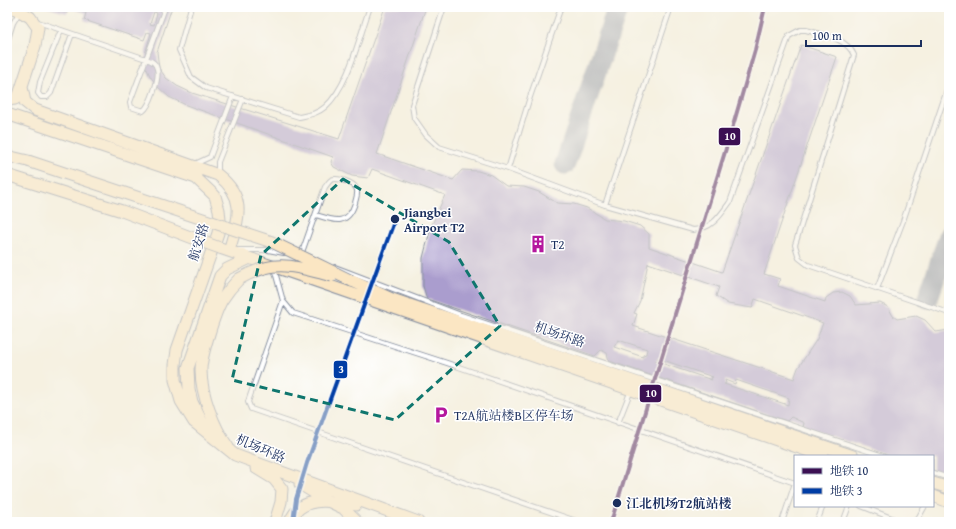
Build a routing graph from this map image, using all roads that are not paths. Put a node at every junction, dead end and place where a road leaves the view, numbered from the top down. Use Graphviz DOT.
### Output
graph roads {
  1 [pos="191,7"];
  2 [pos="370,7"];
  3 [pos="444,7"];
  4 [pos="561,7"];
  5 [pos="671,7"];
  6 [pos="165,8"];
  7 [pos="16,9"];
  8 [pos="35,22"];
  9 [pos="61,30"];
  10 [pos="72,34"];
  11 [pos="7,42"];
  12 [pos="146,59"];
  13 [pos="949,84"];
  14 [pos="22,87"];
  15 [pos="233,96"];
  16 [pos="243,99"];
  17 [pos="7,100"];
  18 [pos="7,114"];
  19 [pos="7,156"];
  20 [pos="193,166"];
  21 [pos="508,169"];
  22 [pos="7,175"];
  23 [pos="218,175"];
  24 [pos="604,205"];
  25 [pos="316,215"];
  26 [pos="224,250"];
  27 [pos="301,255"];
  28 [pos="248,259"];
  29 [pos="274,267"];
  30 [pos="352,281"];
  31 [pos="877,289"];
  32 [pos="283,301"];
  33 [pos="949,314"];
  34 [pos="631,390"];
  35 [pos="618,423"];
  36 [pos="209,436"];
  37 [pos="235,455"];
  38 [pos="820,455"];
  39 [pos="850,455"];
  40 [pos="879,455"];
  41 [pos="277,470"];
  42 [pos="934,473"];
  43 [pos="949,478"];
  44 [pos="794,483"];
  45 [pos="934,483"];
  46 [pos="794,486"];
  47 [pos="949,488"];
  48 [pos="934,496"];
  49 [pos="326,500"];
  50 [pos="949,502"];
  51 [pos="822,507"];
  52 [pos="849,507"];
  53 [pos="864,507"];
  54 [pos="924,507"];
  55 [pos="380,509"];
  56 [pos="275,522"];
  57 [pos="290,522"];
  58 [pos="357,522"];
  59 [pos="418,522"];
  60 [pos="579,522"];
  61 [pos="782,522"];
  62 [pos="817,522"];
  63 [pos="843,522"];
  64 [pos="902,522"];
  65 [pos="916,522"];
  1 -- 15 [label="lane"];
  2 -- 16 [label="lane"];
  3 -- 21 [label="lane"];
  4 -- 21 [label="lane"];
  5 -- 24 [label="lane"];
  6 -- 12 [label="lane"];
  7 -- 8 [label="street"];
  7 -- 11 [label="lane"];
  8 -- 9 [label="lane"];
  8 -- 14 [label="street"];
  9 -- 10 [label="lane"];
  9 -- 10 [label="lane"];
  10 -- 12 [label="lane"];
  12 -- 12 [label="lane"];
  13 -- 31 [label="lane"];
  14 -- 17 [label="street"];
  14 -- 20 [label="street"];
  15 -- 16 [label="lane"];
  15 -- 20 [label="lane"];
  16 -- 23 [label="lane"];
  18 -- 36 [label="street, 航安路"];
  19 -- 30 [label="street, bridge"];
  20 -- 23 [label="street"];
  21 -- 24 [label="lane"];
  22 -- 26 [label="street, bridge"];
  23 -- 26 [label="street"];
  24 -- 31 [label="lane"];
  25 -- 25 [label="lane"];
  25 -- 27 [label="lane"];
  26 -- 27 [label="lane, 机场环路"];
  26 -- 28 [label="street"];
  27 -- 40 [label="lane, 机场环路"];
  28 -- 29 [label="street"];
  28 -- 36 [label="street"];
  29 -- 32 [label="lane"];
  29 -- 34 [label="street"];
  30 -- 37 [label="street, bridge"];
  30 -- 39 [label="street, 机场环路"];
  31 -- 33 [label="lane"];
  32 -- 35 [label="lane"];
  32 -- 60 [label="lane"];
  34 -- 35 [label="lane"];
  34 -- 38 [label="street"];
  35 -- 44 [label="lane"];
  36 -- 37 [label="street, 机场环路"];
  37 -- 41 [label="street, 机场环路"];
  37 -- 56 [label="street"];
  41 -- 49 [label="street"];
  41 -- 55 [label="street, 机场环路"];
  42 -- 43 [label="lane"];
  45 -- 47 [label="street"];
  46 -- 61 [label="lane"];
  48 -- 50 [label="street"];
  49 -- 55 [label="street"];
  49 -- 57 [label="street"];
  49 -- 58 [label="street"];
  51 -- 62 [label="lane"];
  52 -- 63 [label="lane"];
  53 -- 64 [label="lane"];
  54 -- 65 [label="lane"];
  55 -- 59 [label="street, 机场环路"];
}
